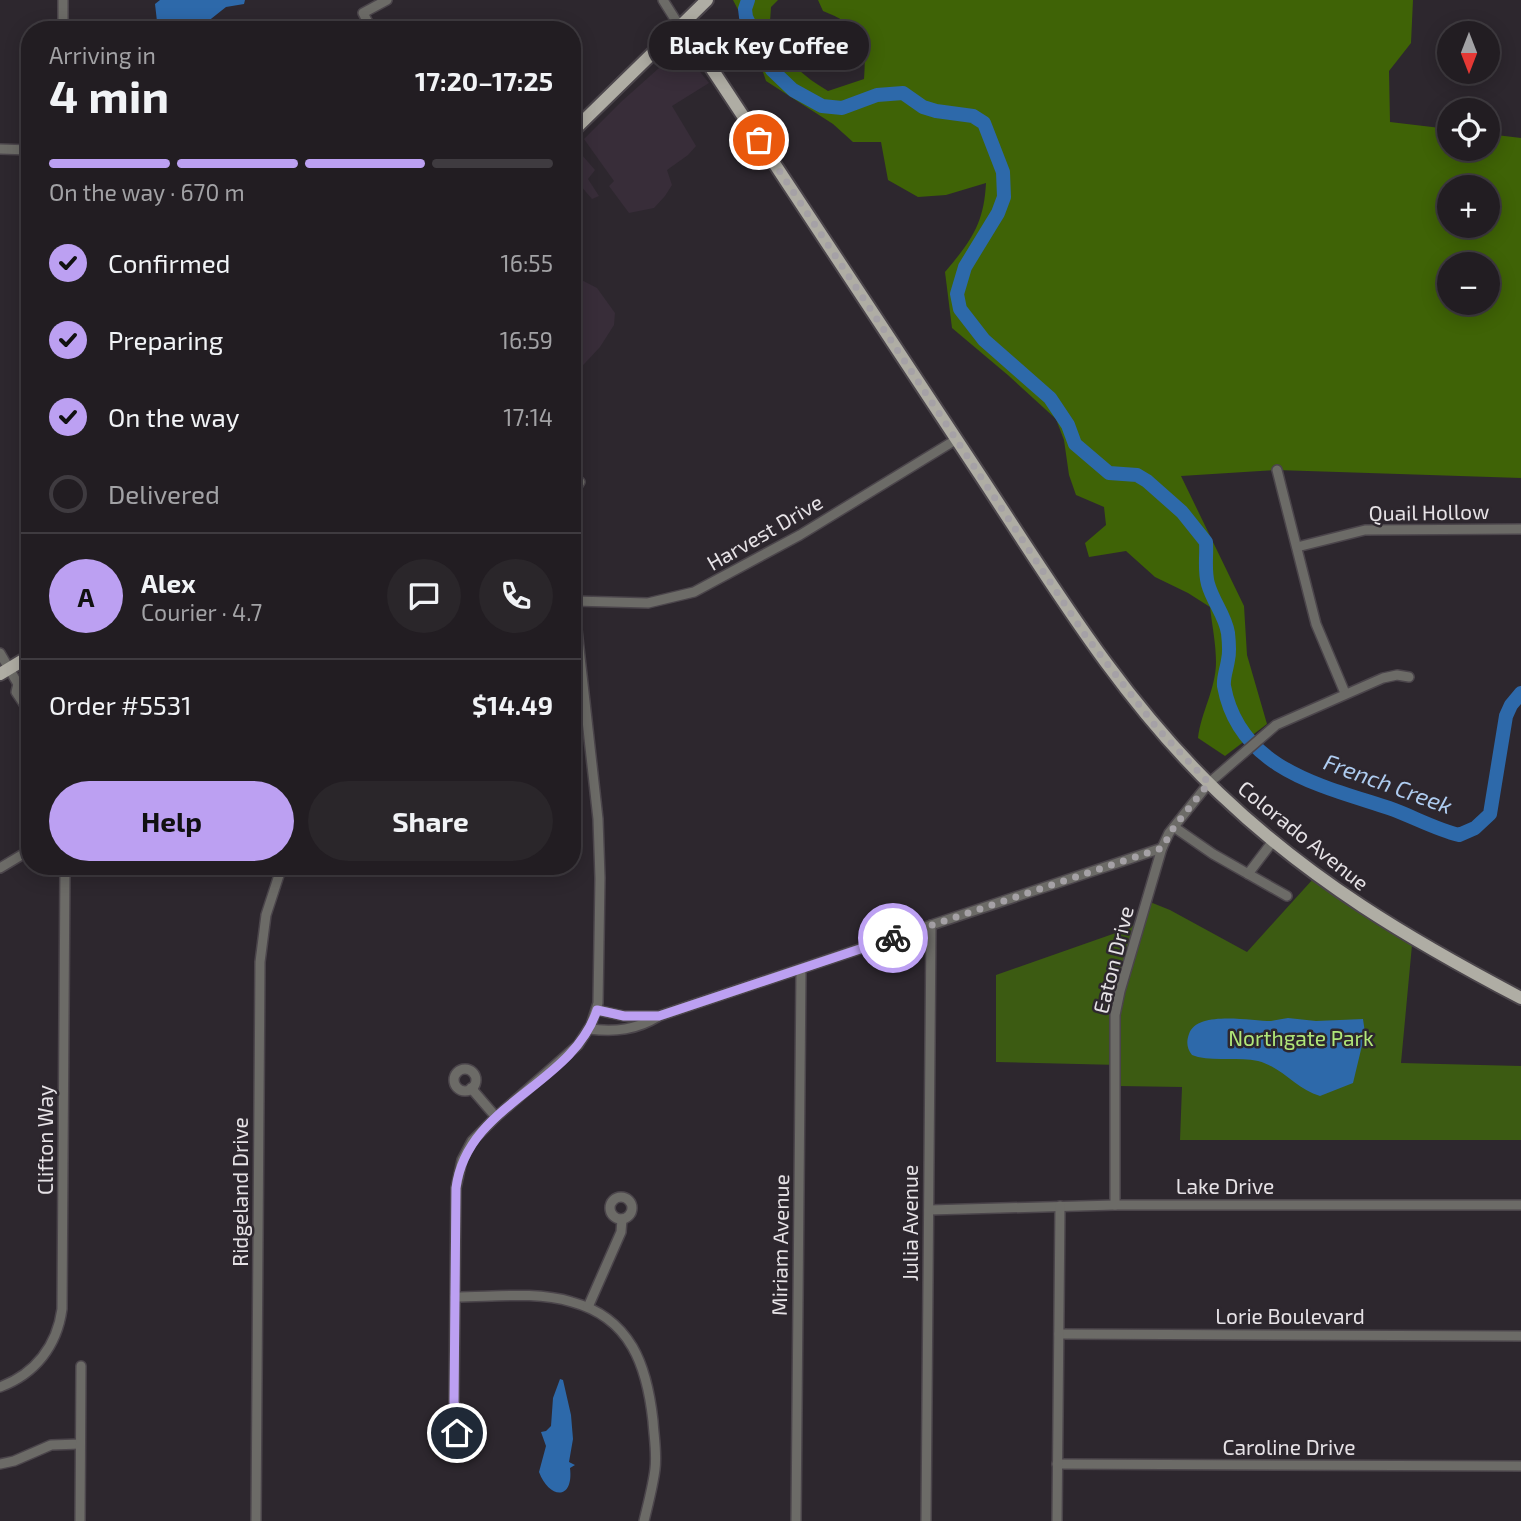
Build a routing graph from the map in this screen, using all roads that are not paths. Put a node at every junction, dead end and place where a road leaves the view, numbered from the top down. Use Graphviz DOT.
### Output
graph roads {
  1 [pos="63,0"];
  2 [pos="387,0"];
  3 [pos="663,0"];
  4 [pos="707,0"];
  5 [pos="63,21"];
  6 [pos="367,21"];
  7 [pos="680,27"];
  8 [pos="581,123"];
  9 [pos="0,149"];
  10 [pos="21,150"];
  11 [pos="957,439"];
  12 [pos="1277,470"];
  13 [pos="1521,529"];
  14 [pos="1297,547"];
  15 [pos="581,601"];
  16 [pos="0,653"];
  17 [pos="21,662"];
  18 [pos="581,667"];
  19 [pos="5,672"];
  20 [pos="1409,677"];
  21 [pos="18,684"];
  22 [pos="21,684"];
  23 [pos="1345,694"];
  24 [pos="21,700"];
  25 [pos="1209,783"];
  26 [pos="1174,827"];
  27 [pos="1273,841"];
  28 [pos="1162,848"];
  29 [pos="21,855"];
  30 [pos="0,868"];
  31 [pos="1248,874"];
  32 [pos="65,875"];
  33 [pos="279,875"];
  34 [pos="1287,896"];
  35 [pos="931,925"];
  36 [pos="801,970"];
  37 [pos="1521,998"];
  38 [pos="597,1010"];
  39 [pos="659,1016"];
  40 [pos="589,1028"];
  41 [pos="471,1088"];
  42 [pos="496,1117"];
  43 [pos="1115,1205"];
  44 [pos="1521,1205"];
  45 [pos="1060,1206"];
  46 [pos="929,1210"];
  47 [pos="622,1219"];
  48 [pos="455,1297"];
  49 [pos="588,1307"];
  50 [pos="1059,1334"];
  51 [pos="1521,1336"];
  52 [pos="81,1366"];
  53 [pos="0,1387"];
  54 [pos="459,1413"];
  55 [pos="80,1444"];
  56 [pos="0,1464"];
  57 [pos="1057,1464"];
  58 [pos="1521,1466"];
  59 [pos="80,1521"];
  60 [pos="256,1521"];
  61 [pos="644,1521"];
  62 [pos="796,1521"];
  63 [pos="926,1521"];
  64 [pos="1056,1521"];
  1 -- 5 [label="street"];
  2 -- 6 [label="street"];
  3 -- 7 [label="street"];
  4 -- 7 [label="main road"];
  7 -- 8 [label="main road"];
  7 -- 11 [label="main road, Colorado Avenue"];
  9 -- 10 [label="street"];
  11 -- 15 [label="street, Harvest Drive"];
  11 -- 25 [label="main road, Colorado Avenue"];
  12 -- 14 [label="street"];
  13 -- 14 [label="street, Quail Hollow"];
  14 -- 23 [label="street"];
  16 -- 19 [label="street"];
  17 -- 19 [label="main road"];
  18 -- 38 [label="street"];
  19 -- 21 [label="street"];
  20 -- 23 [label="street, Eaton Drive"];
  21 -- 22 [label="street"];
  21 -- 24 [label="street"];
  23 -- 25 [label="street, Eaton Drive"];
  25 -- 26 [label="street, Eaton Drive"];
  25 -- 27 [label="main road, Colorado Avenue"];
  26 -- 28 [label="street, Eaton Drive"];
  26 -- 31 [label="street"];
  27 -- 31 [label="street"];
  27 -- 37 [label="main road, Colorado Avenue"];
  28 -- 35 [label="street"];
  28 -- 43 [label="street, Eaton Drive"];
  29 -- 30 [label="street"];
  31 -- 34 [label="street"];
  32 -- 53 [label="street, Clifton Way"];
  33 -- 60 [label="street, Ridgeland Drive"];
  35 -- 36 [label="street"];
  35 -- 46 [label="street, Julia Avenue"];
  36 -- 39 [label="street"];
  36 -- 62 [label="street, Miriam Avenue"];
  38 -- 39 [label="street"];
  38 -- 40 [label="street"];
  39 -- 40 [label="street"];
  40 -- 42 [label="street"];
  41 -- 42 [label="street"];
  42 -- 48 [label="street"];
  43 -- 44 [label="street, Lake Drive"];
  43 -- 45 [label="street, Lake Drive"];
  45 -- 46 [label="street, Lake Drive"];
  45 -- 50 [label="street"];
  46 -- 63 [label="street, Julia Avenue"];
  47 -- 49 [label="street"];
  48 -- 49 [label="street"];
  48 -- 54 [label="street"];
  49 -- 61 [label="street"];
  50 -- 51 [label="street, Lorie Boulevard"];
  50 -- 57 [label="street"];
  52 -- 55 [label="street"];
  55 -- 56 [label="street"];
  55 -- 59 [label="street"];
  57 -- 58 [label="street, Caroline Drive"];
  57 -- 64 [label="street"];
}
